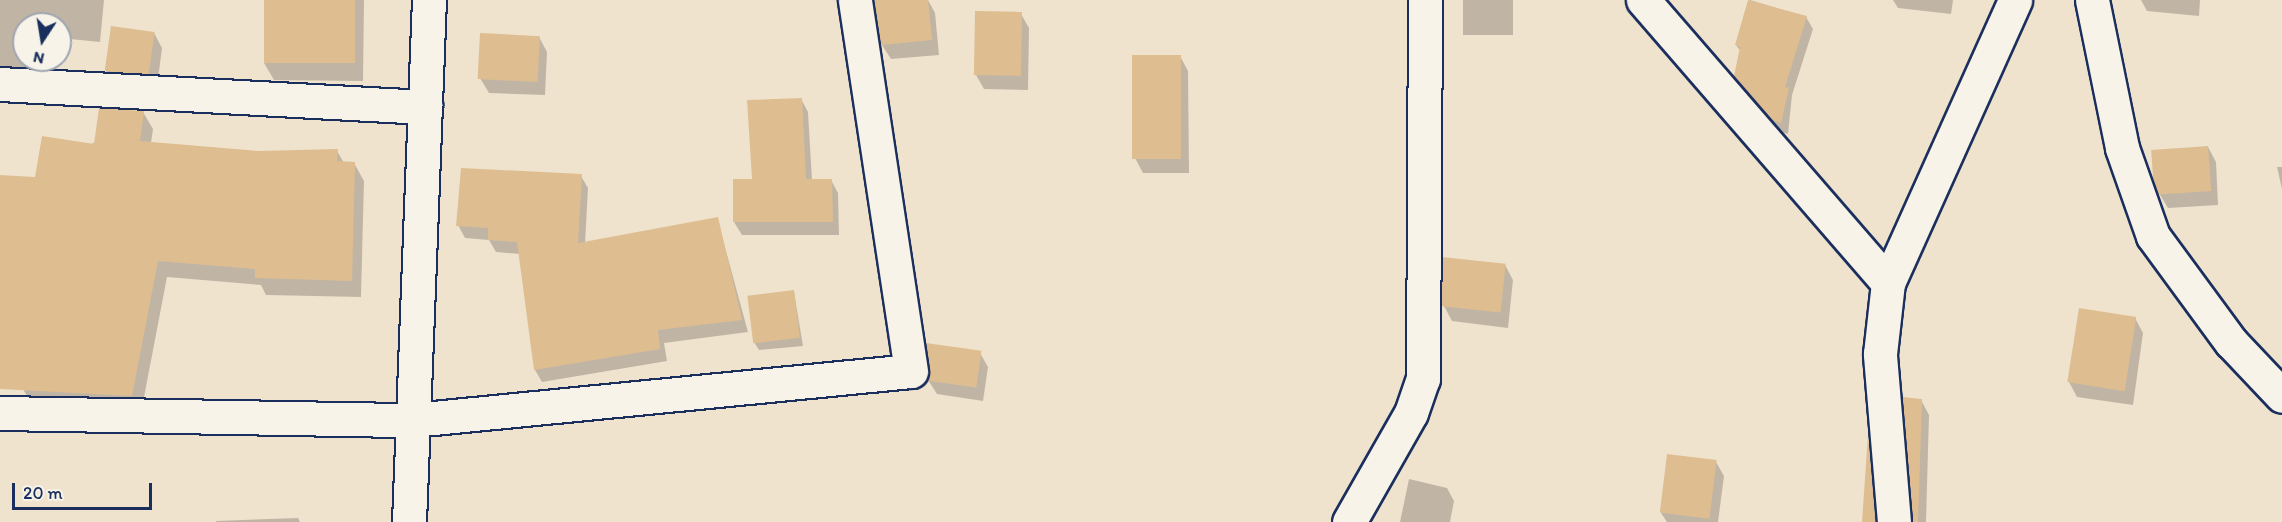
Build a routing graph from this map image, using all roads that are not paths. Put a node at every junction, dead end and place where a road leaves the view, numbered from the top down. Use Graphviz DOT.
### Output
graph roads {
  1 [pos="429,0"];
  2 [pos="855,0"];
  3 [pos="1425,0"];
  4 [pos="1643,0"];
  5 [pos="2015,0"];
  6 [pos="2092,0"];
  7 [pos="0,84"];
  8 [pos="425,107"];
  9 [pos="1888,283"];
  10 [pos="2282,396"];
  11 [pos="0,413"];
  12 [pos="413,420"];
  13 [pos="409,522"];
  14 [pos="1349,522"];
  15 [pos="1894,522"];
  1 -- 8 [label="street"];
  2 -- 12 [label="street"];
  3 -- 14 [label="street"];
  4 -- 9 [label="street"];
  5 -- 9 [label="street"];
  6 -- 10 [label="street"];
  7 -- 8 [label="street"];
  8 -- 12 [label="street"];
  9 -- 15 [label="street"];
  11 -- 12 [label="street"];
  12 -- 13 [label="street"];
}
